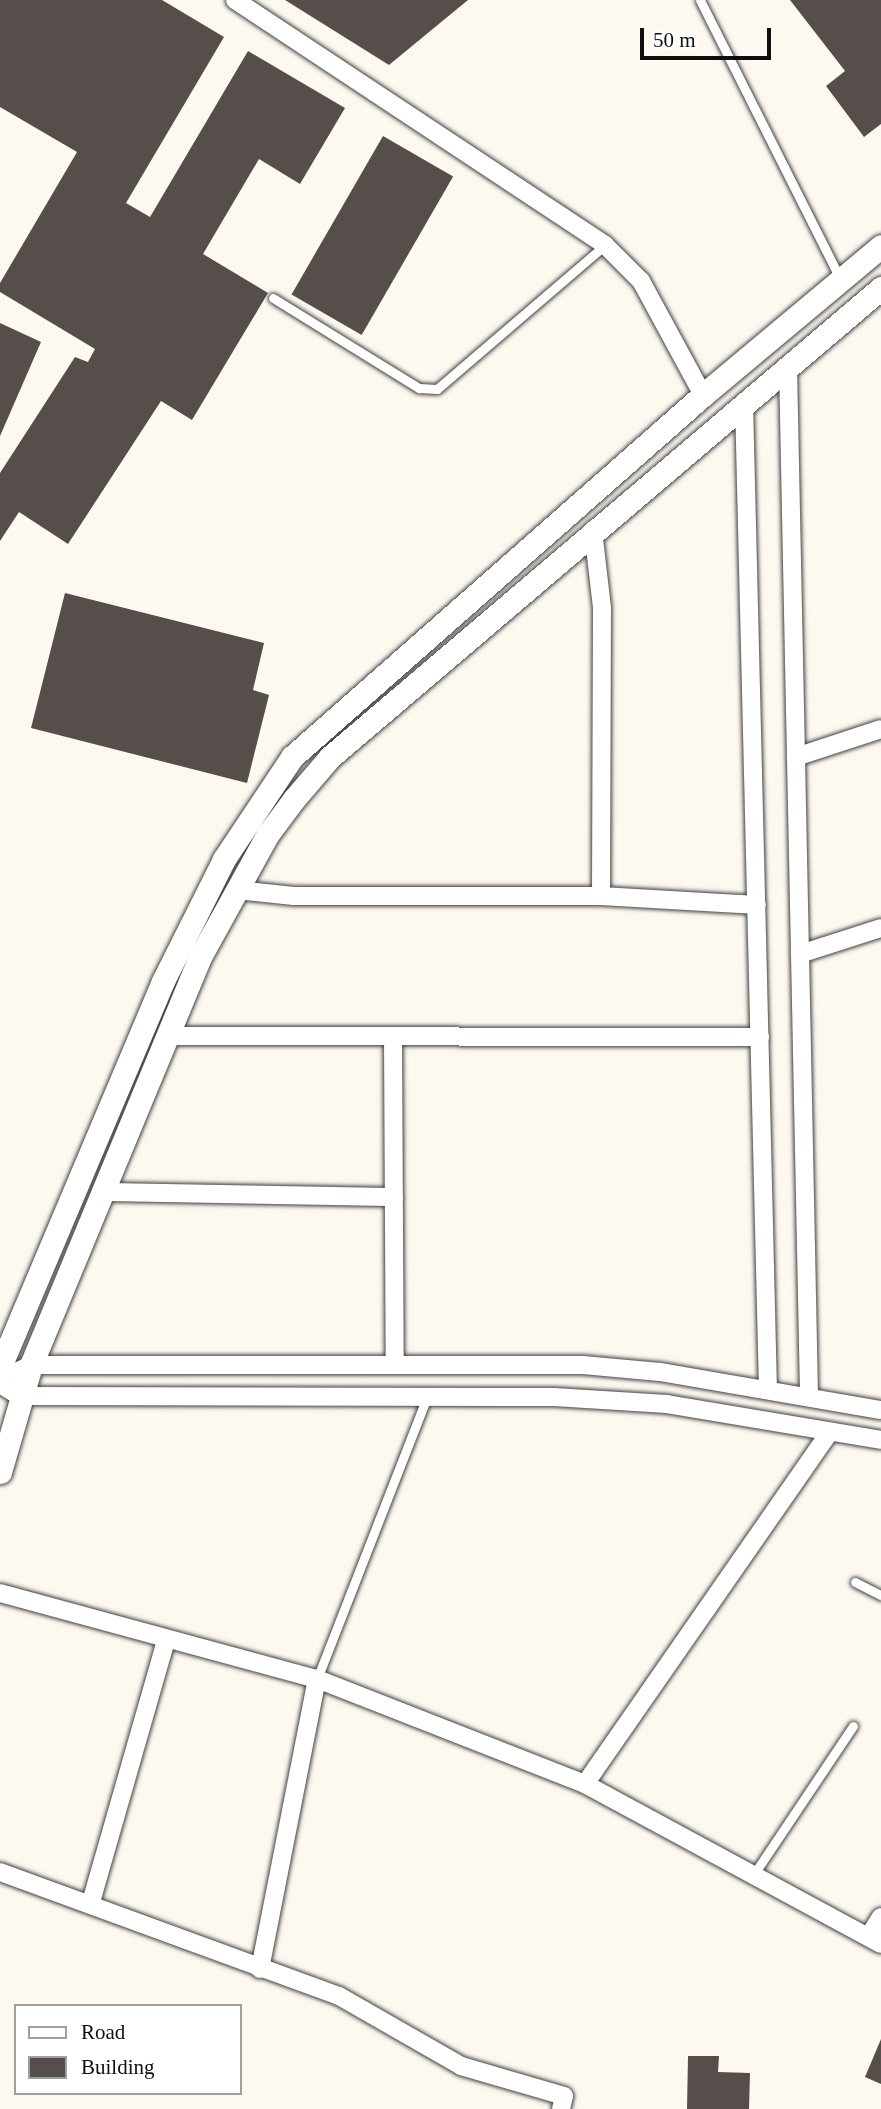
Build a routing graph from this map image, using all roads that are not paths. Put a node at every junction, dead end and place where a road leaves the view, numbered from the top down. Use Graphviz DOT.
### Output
graph roads {
  1 [pos="235,0"];
  2 [pos="700,0"];
  3 [pos="606,245"];
  4 [pos="881,246"];
  5 [pos="841,279"];
  6 [pos="881,288"];
  7 [pos="273,298"];
  8 [pos="788,366"];
  9 [pos="703,395"];
  10 [pos="744,402"];
  11 [pos="593,530"];
  12 [pos="881,729"];
  13 [pos="796,757"];
  14 [pos="237,890"];
  15 [pos="601,896"];
  16 [pos="757,905"];
  17 [pos="881,928"];
  18 [pos="800,954"];
  19 [pos="167,1036"];
  20 [pos="393,1036"];
  21 [pos="760,1037"];
  22 [pos="103,1192"];
  23 [pos="394,1197"];
  24 [pos="31,1365"];
  25 [pos="395,1365"];
  26 [pos="0,1367"];
  27 [pos="0,1378"];
  28 [pos="10,1390"];
  29 [pos="768,1390"];
  30 [pos="427,1396"];
  31 [pos="809,1397"];
  32 [pos="881,1410"];
  33 [pos="830,1432"];
  34 [pos="881,1440"];
  35 [pos="0,1472"];
  36 [pos="855,1582"];
  37 [pos="0,1593"];
  38 [pos="881,1595"];
  39 [pos="166,1641"];
  40 [pos="317,1679"];
  41 [pos="853,1726"];
  42 [pos="585,1784"];
  43 [pos="0,1872"];
  44 [pos="754,1874"];
  45 [pos="91,1902"];
  46 [pos="881,1917"];
  47 [pos="875,1940"];
  48 [pos="260,1969"];
  49 [pos="561,2109"];
  1 -- 3 [label="street"];
  2 -- 5 [label="lane"];
  3 -- 7 [label="lane"];
  3 -- 9 [label="street"];
  4 -- 5 [label="street"];
  5 -- 9 [label="street"];
  6 -- 8 [label="street"];
  8 -- 10 [label="street"];
  8 -- 13 [label="street"];
  9 -- 26 [label="street"];
  10 -- 11 [label="street"];
  10 -- 16 [label="street"];
  11 -- 14 [label="street"];
  11 -- 15 [label="street"];
  12 -- 13 [label="street"];
  13 -- 18 [label="street"];
  14 -- 15 [label="street"];
  14 -- 19 [label="street"];
  15 -- 16 [label="street"];
  16 -- 21 [label="street"];
  17 -- 18 [label="street"];
  18 -- 31 [label="street"];
  19 -- 20 [label="street"];
  19 -- 22 [label="street"];
  20 -- 21 [label="street"];
  20 -- 23 [label="street"];
  21 -- 29 [label="street"];
  22 -- 23 [label="street"];
  22 -- 24 [label="street"];
  23 -- 25 [label="street"];
  24 -- 25 [label="street"];
  24 -- 27 [label="street"];
  24 -- 28 [label="street"];
  25 -- 29 [label="street"];
  28 -- 30 [label="street"];
  28 -- 35 [label="street"];
  29 -- 31 [label="street"];
  30 -- 33 [label="street"];
  30 -- 40 [label="lane"];
  31 -- 32 [label="street"];
  33 -- 34 [label="street"];
  33 -- 42 [label="street"];
  36 -- 38 [label="lane"];
  37 -- 39 [label="street"];
  39 -- 40 [label="street"];
  39 -- 45 [label="street"];
  40 -- 42 [label="street"];
  40 -- 48 [label="street"];
  41 -- 44 [label="lane"];
  42 -- 44 [label="street"];
  43 -- 45 [label="street"];
  44 -- 47 [label="street"];
  45 -- 48 [label="street"];
  46 -- 47 [label="street"];
  48 -- 49 [label="street"];
}
